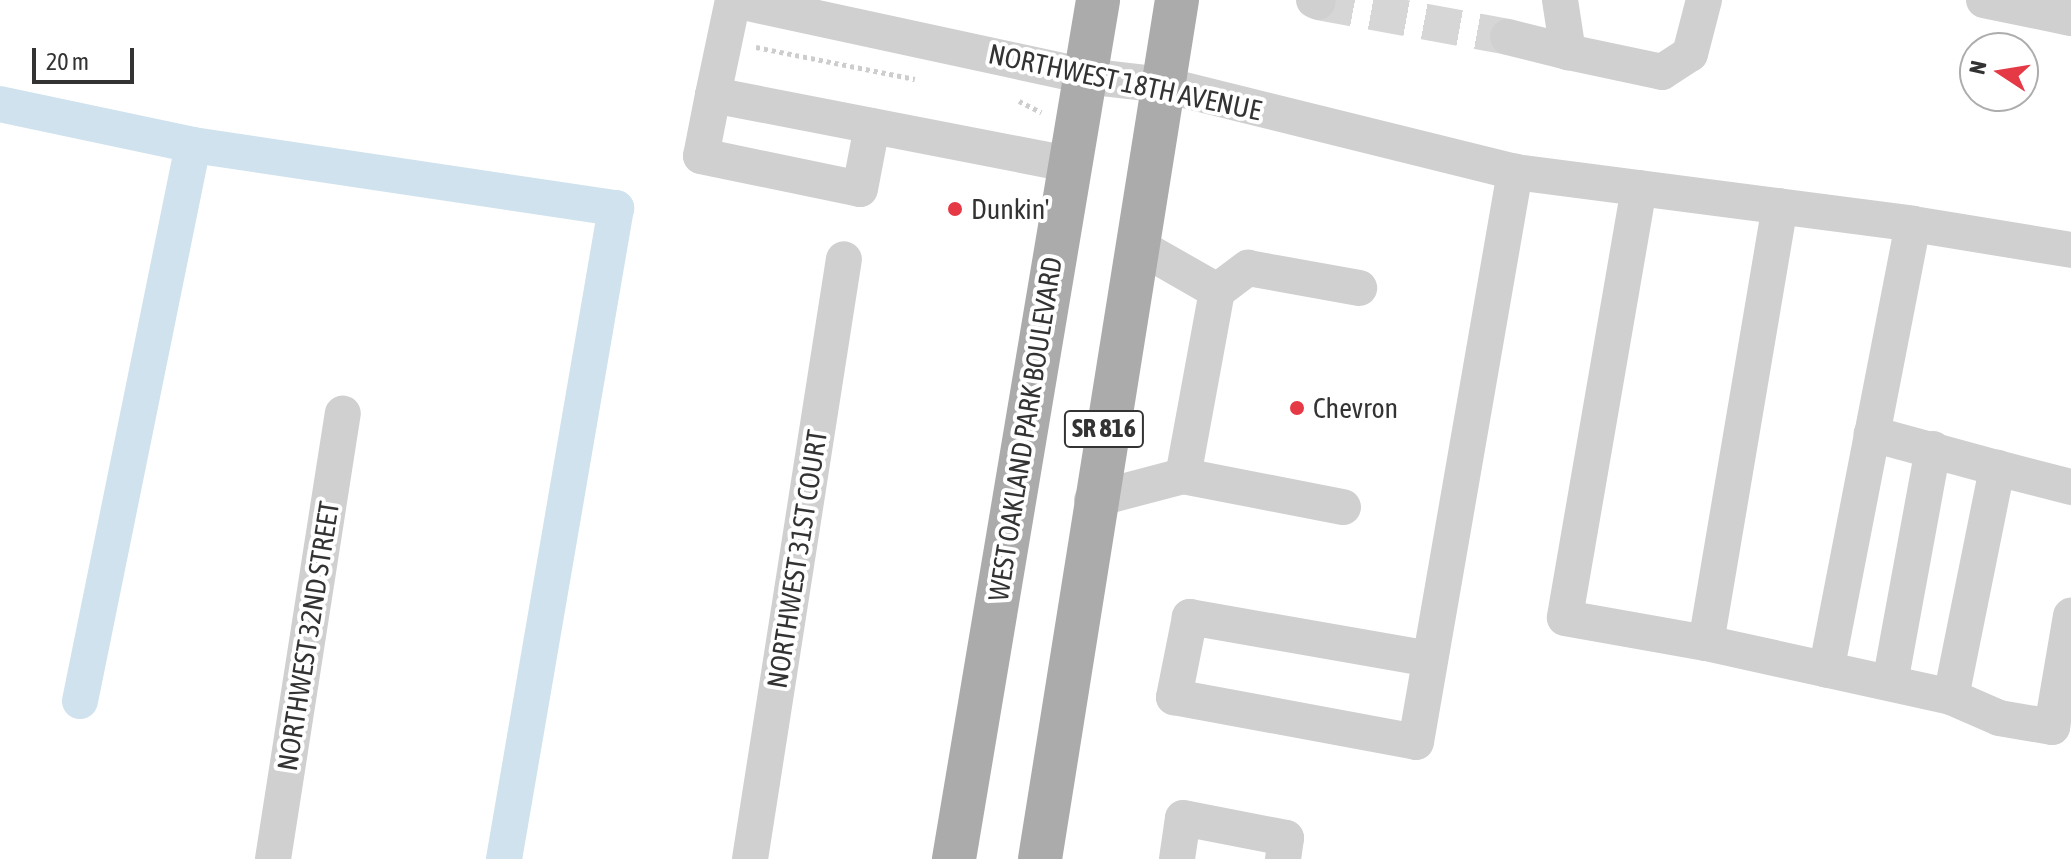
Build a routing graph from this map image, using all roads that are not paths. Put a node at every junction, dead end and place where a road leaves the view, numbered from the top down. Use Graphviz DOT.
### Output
graph roads {
  1 [pos="733,0"];
  2 [pos="1098,0"];
  3 [pos="1177,0"];
  4 [pos="1560,0"];
  5 [pos="1704,0"];
  6 [pos="1984,0"];
  7 [pos="2071,18"];
  8 [pos="1508,37"];
  9 [pos="1568,52"];
  10 [pos="1085,76"];
  11 [pos="1164,85"];
  12 [pos="713,95"];
  13 [pos="872,126"];
  14 [pos="1054,161"];
  15 [pos="1515,172"];
  16 [pos="1639,188"];
  17 [pos="1780,206"];
  18 [pos="1913,224"];
  19 [pos="1135,244"];
  20 [pos="2071,250"];
  21 [pos="844,259"];
  22 [pos="1359,288"];
  23 [pos="1217,291"];
  24 [pos="343,413"];
  25 [pos="1872,434"];
  26 [pos="1933,449"];
  27 [pos="1997,468"];
  28 [pos="1183,476"];
  29 [pos="2066,478"];
  30 [pos="1092,500"];
  31 [pos="1343,507"];
  32 [pos="2071,616"];
  33 [pos="1706,643"];
  34 [pos="1430,659"];
  35 [pos="1826,670"];
  36 [pos="1890,683"];
  37 [pos="1951,697"];
  38 [pos="273,859"];
  39 [pos="750,859"];
  40 [pos="954,859"];
  41 [pos="1040,859"];
  42 [pos="1177,859"];
  43 [pos="1283,859"];
  1 -- 10 [label="street, NORTHWEST 18TH AVENUE"];
  1 -- 12 [label="street"];
  2 -- 10 [label="main road, WEST OAKLAND PARK BOULEVARD / SR 816"];
  3 -- 11 [label="main road, SR 816"];
  4 -- 9 [label="street"];
  5 -- 9 [label="street"];
  6 -- 7 [label="street"];
  8 -- 9 [label="street"];
  10 -- 11 [label="street, NORTHWEST 18TH AVENUE"];
  10 -- 14 [label="main road, WEST OAKLAND PARK BOULEVARD / SR 816"];
  11 -- 15 [label="street, NORTHWEST 18TH AVENUE"];
  11 -- 19 [label="main road, SR 816"];
  12 -- 13 [label="street"];
  12 -- 13 [label="street"];
  13 -- 14 [label="street"];
  14 -- 40 [label="main road, WEST OAKLAND PARK BOULEVARD / SR 816"];
  15 -- 16 [label="street, NORTHWEST 18TH AVENUE"];
  15 -- 34 [label="street"];
  16 -- 17 [label="street, NORTHWEST 18TH AVENUE"];
  16 -- 33 [label="street"];
  17 -- 18 [label="street, NORTHWEST 18TH AVENUE"];
  17 -- 33 [label="street"];
  18 -- 20 [label="street, NORTHWEST 18TH AVENUE"];
  18 -- 25 [label="street"];
  19 -- 23 [label="street"];
  19 -- 30 [label="main road, SR 816"];
  21 -- 39 [label="street, NORTHWEST 31ST COURT"];
  22 -- 23 [label="street"];
  23 -- 28 [label="street"];
  24 -- 38 [label="street, NORTHWEST 32ND STREET"];
  25 -- 26 [label="street"];
  25 -- 35 [label="street"];
  26 -- 27 [label="street"];
  26 -- 36 [label="street"];
  27 -- 29 [label="street"];
  27 -- 37 [label="street"];
  28 -- 30 [label="street"];
  28 -- 31 [label="street"];
  30 -- 41 [label="main road, SR 816"];
  32 -- 37 [label="street"];
  33 -- 35 [label="street"];
  34 -- 34 [label="street"];
  35 -- 36 [label="street"];
  36 -- 37 [label="street"];
  42 -- 43 [label="street"];
}
